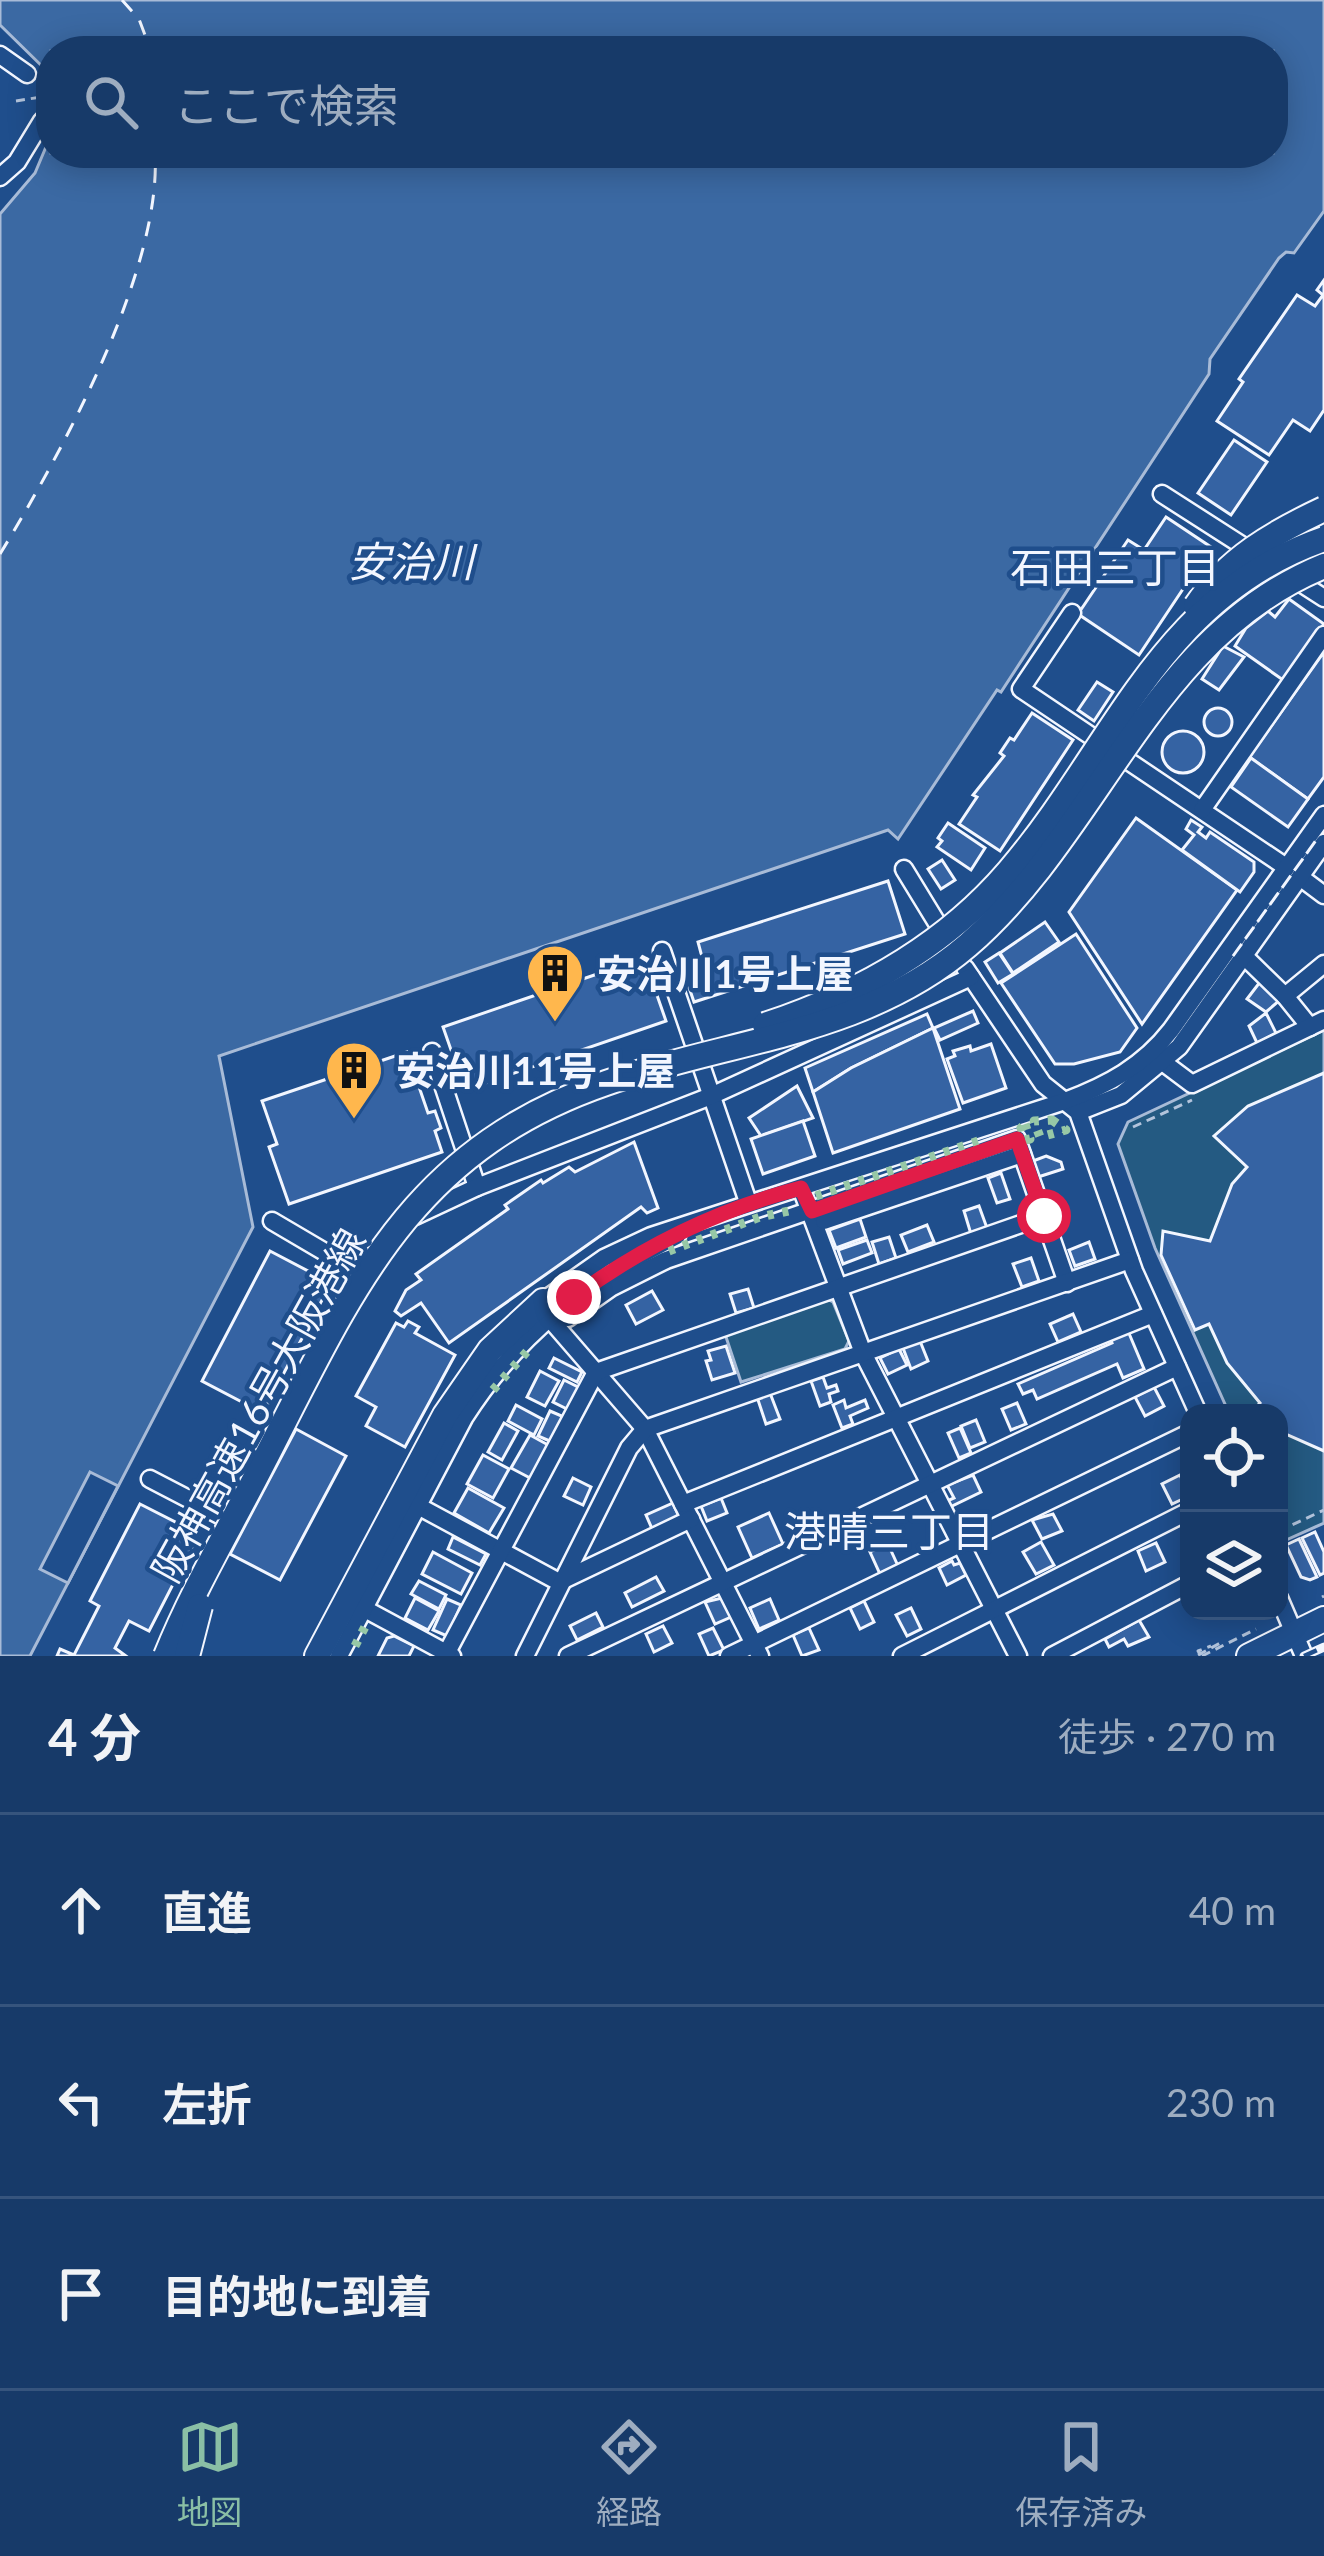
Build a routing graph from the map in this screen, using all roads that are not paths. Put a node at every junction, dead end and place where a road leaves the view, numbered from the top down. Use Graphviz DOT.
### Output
graph roads {
  1 [pos="0,55"];
  2 [pos="27,74"];
  3 [pos="36,131"];
  4 [pos="0,177"];
  5 [pos="1162,494"];
  6 [pos="1324,509"];
  7 [pos="1324,539"];
  8 [pos="1324,566"];
  9 [pos="1320,596"];
  10 [pos="1072,614"];
  11 [pos="1179,634"];
  12 [pos="1324,635"];
  13 [pos="1202,810"];
  14 [pos="1324,815"];
  15 [pos="1324,843"];
  16 [pos="904,869"];
  17 [pos="1293,872"];
  18 [pos="1324,895"];
  19 [pos="662,951"];
  20 [pos="1244,956"];
  21 [pos="1324,964"];
  22 [pos="970,977"];
  23 [pos="1285,996"];
  24 [pos="1317,1024"];
  25 [pos="432,1052"];
  26 [pos="1164,1063"];
  27 [pos="711,1096"];
  28 [pos="1071,1106"];
  29 [pos="1009,1117"];
  30 [pos="1019,1147"];
  31 [pos="477,1187"];
  32 [pos="801,1188"];
  33 [pos="740,1205"];
  34 [pos="818,1216"];
  35 [pos="1044,1216"];
  36 [pos="272,1221"];
  37 [pos="1130,1260"];
  38 [pos="357,1271"];
  39 [pos="1067,1283"];
  40 [pos="836,1288"];
  41 [pos="545,1309"];
  42 [pos="1154,1314"];
  43 [pos="863,1353"];
  44 [pos="1178,1367"];
  45 [pos="596,1372"];
  46 [pos="1194,1404"];
  47 [pos="280,1406"];
  48 [pos="895,1418"];
  49 [pos="645,1429"];
  50 [pos="1180,1438"];
  51 [pos="150,1479"];
  52 [pos="928,1484"];
  53 [pos="418,1506"];
  54 [pos="687,1511"];
  55 [pos="1187,1512"];
  56 [pos="230,1521"];
  57 [pos="961,1547"];
  58 [pos="502,1549"];
  59 [pos="725,1580"];
  60 [pos="559,1582"];
  61 [pos="1180,1589"];
  62 [pos="184,1600"];
  63 [pos="1323,1604"];
  64 [pos="363,1608"];
  65 [pos="994,1612"];
  66 [pos="1299,1645"];
  67 [pos="758,1650"];
  68 [pos="448,1655"];
  69 [pos="153,1656"];
  70 [pos="171,1656"];
  71 [pos="188,1656"];
  72 [pos="317,1656"];
  73 [pos="339,1656"];
  74 [pos="525,1656"];
  75 [pos="568,1656"];
  76 [pos="729,1656"];
  77 [pos="902,1656"];
  78 [pos="1018,1656"];
  79 [pos="1052,1656"];
  80 [pos="1249,1656"];
  1 -- 2 [label="street"];
  3 -- 4 [label="street"];
  5 -- 9 [label="street"];
  6 -- 11 [label="highway, bridge"];
  7 -- 11 [label="highway, 阪神高速16号大阪港線, bridge"];
  8 -- 9 [label="street"];
  8 -- 56 [label="highway, 阪神高速16号大阪港線, bridge"];
  10 -- 13 [label="street"];
  11 -- 47 [label="highway, 阪神高速16号大阪港線, bridge"];
  12 -- 13 [label="street"];
  13 -- 17 [label="street"];
  14 -- 17 [label="street"];
  15 -- 17 [label="street"];
  16 -- 22 [label="street"];
  17 -- 18 [label="street"];
  17 -- 20 [label="street"];
  17 -- 28 [label="street"];
  19 -- 27 [label="street"];
  20 -- 23 [label="street"];
  20 -- 26 [label="street"];
  21 -- 23 [label="street"];
  22 -- 27 [label="street"];
  22 -- 28 [label="street"];
  23 -- 24 [label="street"];
  24 -- 26 [label="street"];
  25 -- 31 [label="street"];
  26 -- 28 [label="street"];
  27 -- 31 [label="street"];
  27 -- 33 [label="street"];
  28 -- 29 [label="street"];
  28 -- 37 [label="street"];
  29 -- 30 [label="street"];
  29 -- 32 [label="street"];
  30 -- 34 [label="street"];
  30 -- 35 [label="street"];
  31 -- 38 [label="street"];
  32 -- 33 [label="street"];
  32 -- 34 [label="street"];
  33 -- 41 [label="street"];
  34 -- 40 [label="street"];
  34 -- 41 [label="street"];
  35 -- 39 [label="street"];
  35 -- 40 [label="street"];
  36 -- 38 [label="street"];
  37 -- 39 [label="street"];
  37 -- 42 [label="street"];
  38 -- 56 [label="street"];
  39 -- 43 [label="street"];
  40 -- 43 [label="street"];
  40 -- 45 [label="street"];
  41 -- 45 [label="street"];
  41 -- 53 [label="street"];
  41 -- 72 [label="highway"];
  42 -- 44 [label="street"];
  42 -- 48 [label="street"];
  43 -- 48 [label="street"];
  43 -- 49 [label="street"];
  44 -- 46 [label="street"];
  44 -- 52 [label="street"];
  45 -- 49 [label="street"];
  45 -- 58 [label="street"];
  47 -- 62 [label="highway, 阪神高速16号大阪港線, bridge"];
  47 -- 71 [label="highway, bridge"];
  48 -- 52 [label="street"];
  48 -- 54 [label="street"];
  49 -- 54 [label="street"];
  49 -- 60 [label="street"];
  50 -- 57 [label="street"];
  51 -- 56 [label="street"];
  52 -- 57 [label="street"];
  52 -- 59 [label="street"];
  53 -- 58 [label="street"];
  53 -- 64 [label="street"];
  54 -- 59 [label="street"];
  54 -- 60 [label="street"];
  55 -- 65 [label="street"];
  56 -- 69 [label="highway, bridge"];
  56 -- 70 [label="highway, 阪神高速16号大阪港線, bridge"];
  57 -- 65 [label="street"];
  57 -- 67 [label="street"];
  58 -- 60 [label="street"];
  58 -- 68 [label="street"];
  59 -- 67 [label="street"];
  59 -- 75 [label="street"];
  60 -- 74 [label="street"];
  61 -- 79 [label="street"];
  62 -- 69 [label="highway"];
  62 -- 70 [label="highway, 阪神高速16号大阪港線, bridge"];
  63 -- 66 [label="highway"];
  64 -- 68 [label="street"];
  64 -- 73 [label="street"];
  65 -- 77 [label="street"];
  65 -- 78 [label="street"];
  66 -- 80 [label="highway"];
  67 -- 76 [label="street"];
}
